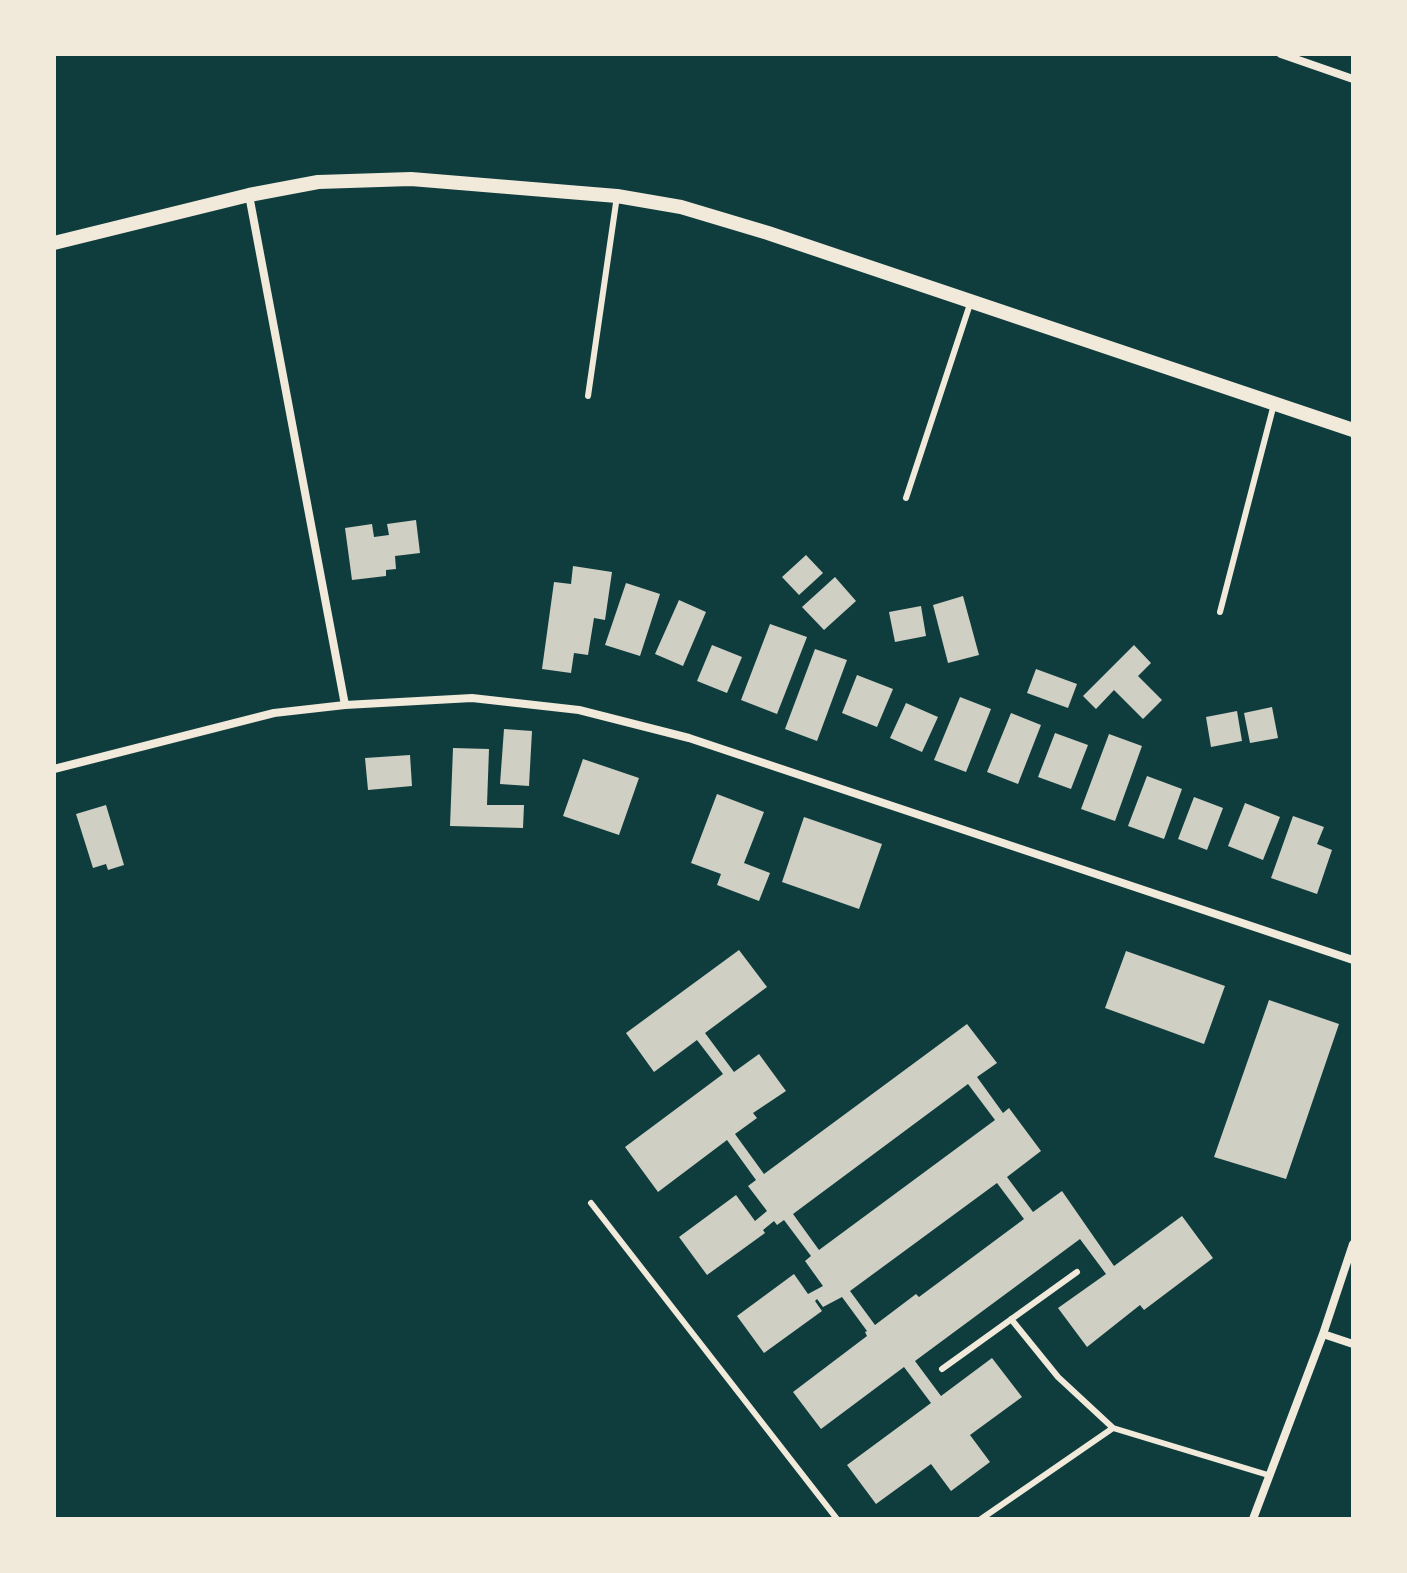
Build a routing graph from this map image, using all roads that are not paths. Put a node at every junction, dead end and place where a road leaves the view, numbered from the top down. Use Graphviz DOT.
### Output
graph roads {
  1 [pos="1281,54"];
  2 [pos="1353,79"];
  3 [pos="249,195"];
  4 [pos="617,196"];
  5 [pos="54,243"];
  6 [pos="971,301"];
  7 [pos="588,396"];
  8 [pos="1274,404"];
  9 [pos="1353,430"];
  10 [pos="906,498"];
  11 [pos="1220,612"];
  12 [pos="345,705"];
  13 [pos="54,769"];
  14 [pos="1353,960"];
  15 [pos="591,1203"];
  16 [pos="1353,1244"];
  17 [pos="1077,1272"];
  18 [pos="1011,1319"];
  19 [pos="1323,1334"];
  20 [pos="1353,1344"];
  21 [pos="942,1369"];
  22 [pos="1113,1428"];
  23 [pos="1268,1475"];
  24 [pos="837,1519"];
  25 [pos="981,1519"];
  26 [pos="1253,1519"];
  1 -- 2 [label="street"];
  3 -- 4 [label="street"];
  3 -- 5 [label="street"];
  3 -- 12 [label="street"];
  4 -- 6 [label="street"];
  4 -- 7 [label="lane"];
  6 -- 8 [label="street"];
  6 -- 10 [label="lane"];
  8 -- 9 [label="street"];
  8 -- 11 [label="lane"];
  12 -- 13 [label="street"];
  12 -- 14 [label="street"];
  15 -- 24 [label="lane"];
  16 -- 19 [label="street"];
  17 -- 18 [label="lane"];
  18 -- 21 [label="lane"];
  18 -- 22 [label="lane"];
  19 -- 20 [label="street"];
  19 -- 23 [label="street"];
  22 -- 23 [label="lane"];
  22 -- 25 [label="lane"];
  23 -- 26 [label="street"];
}
